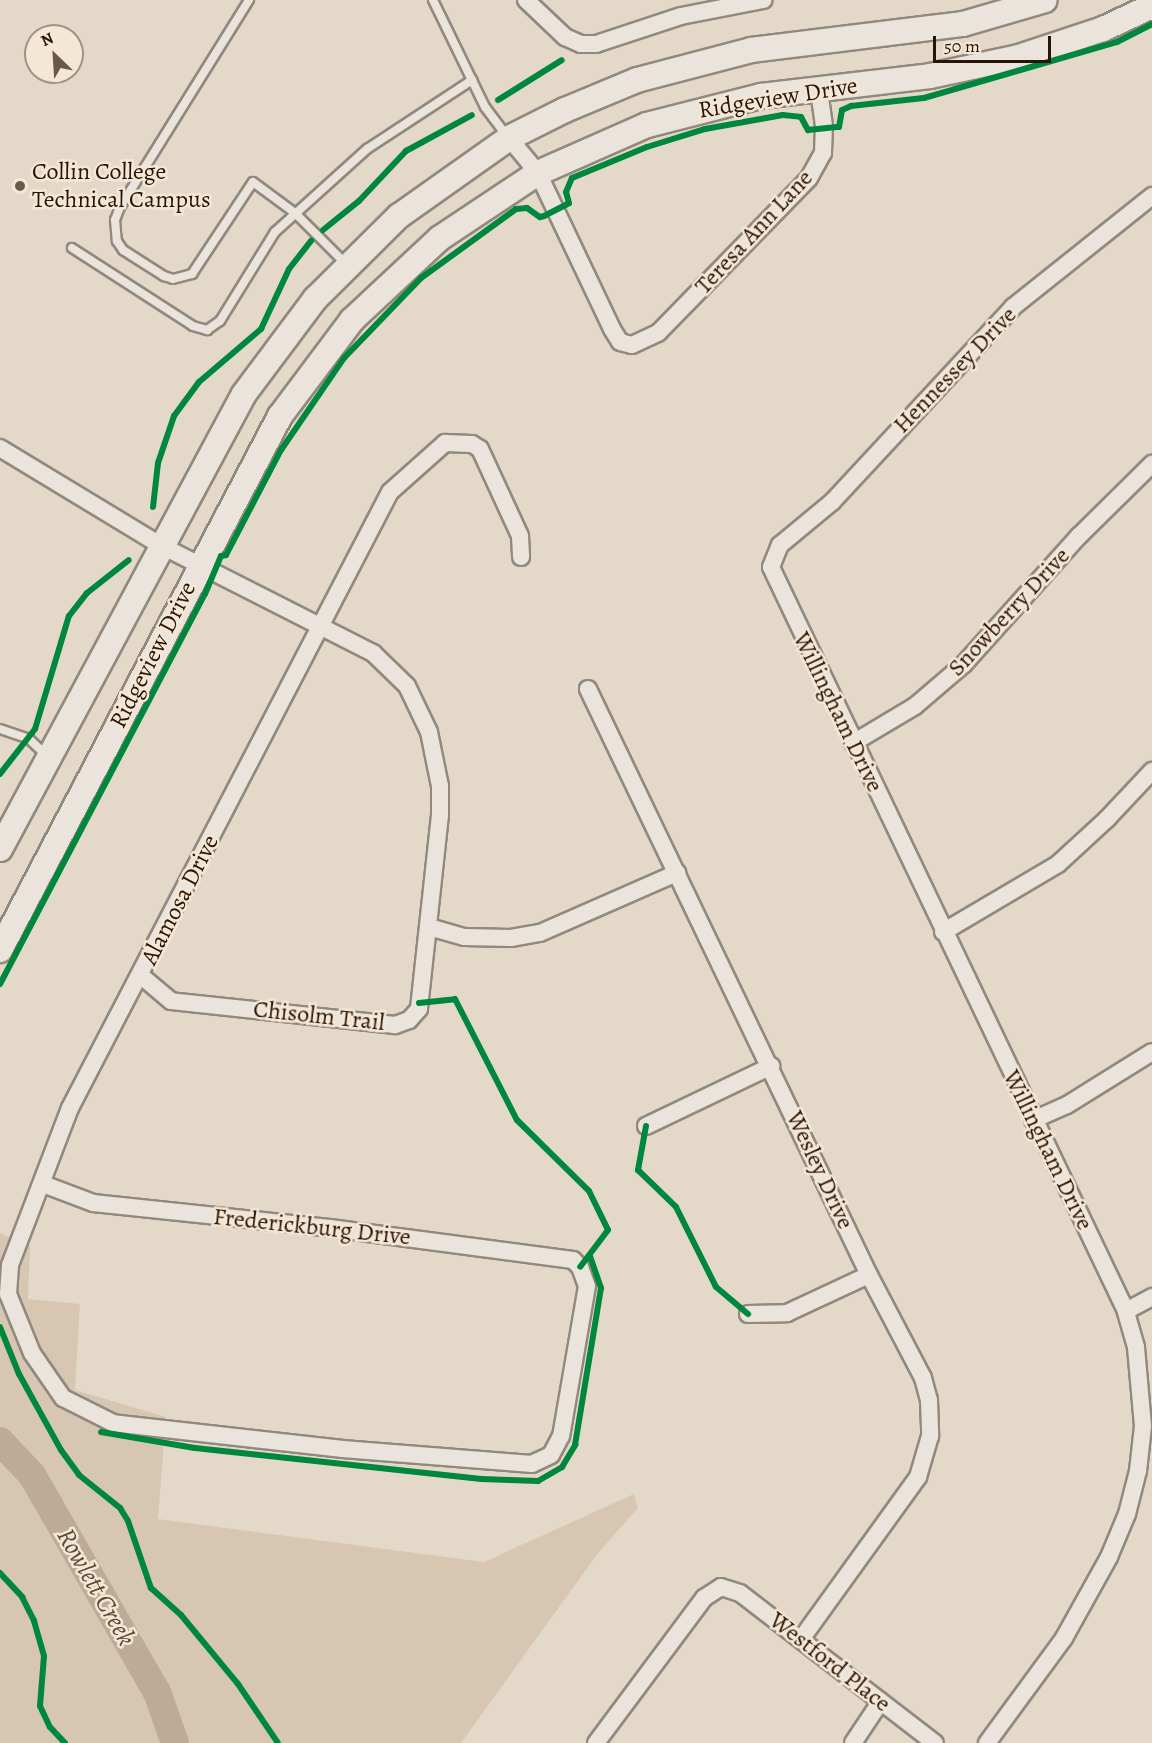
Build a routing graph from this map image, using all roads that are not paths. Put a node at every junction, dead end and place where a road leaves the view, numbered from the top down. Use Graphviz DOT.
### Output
graph roads {
  1 [pos="249,0"];
  2 [pos="433,0"];
  3 [pos="526,0"];
  4 [pos="763,0"];
  5 [pos="1045,0"];
  6 [pos="1152,6"];
  7 [pos="472,81"];
  8 [pos="819,89"];
  9 [pos="509,138"];
  10 [pos="538,173"];
  11 [pos="1152,196"];
  12 [pos="295,213"];
  13 [pos="72,248"];
  14 [pos="347,264"];
  15 [pos="0,448"];
  16 [pos="1152,464"];
  17 [pos="162,546"];
  18 [pos="521,557"];
  19 [pos="772,559"];
  20 [pos="200,565"];
  21 [pos="322,627"];
  22 [pos="588,689"];
  23 [pos="0,729"];
  24 [pos="853,743"];
  25 [pos="48,757"];
  26 [pos="1152,771"];
  27 [pos="0,849"];
  28 [pos="677,873"];
  29 [pos="429,927"];
  30 [pos="943,932"];
  31 [pos="0,950"];
  32 [pos="141,976"];
  33 [pos="1152,1052"];
  34 [pos="771,1066"];
  35 [pos="1033,1120"];
  36 [pos="646,1126"];
  37 [pos="43,1184"];
  38 [pos="869,1275"];
  39 [pos="1152,1297"];
  40 [pos="1126,1311"];
  41 [pos="747,1314"];
  42 [pos="63,1398"];
  43 [pos="801,1639"];
  44 [pos="881,1701"];
  45 [pos="596,1743"];
  46 [pos="853,1743"];
  47 [pos="935,1743"];
  48 [pos="987,1743"];
  1 -- 12 [label="lane"];
  2 -- 7 [label="lane"];
  3 -- 4 [label="street"];
  5 -- 9 [label="main road, Ridgeview Drive"];
  6 -- 8 [label="main road, Ridgeview Drive"];
  7 -- 9 [label="lane"];
  7 -- 12 [label="lane"];
  8 -- 10 [label="main road, Ridgeview Drive"];
  8 -- 10 [label="street, Teresa Ann Lane"];
  9 -- 10 [label="street"];
  9 -- 14 [label="main road, Ridgeview Drive"];
  10 -- 20 [label="main road, Ridgeview Drive"];
  11 -- 19 [label="street, Hennessey Drive"];
  12 -- 13 [label="lane"];
  12 -- 14 [label="lane"];
  14 -- 17 [label="main road, Ridgeview Drive"];
  15 -- 17 [label="street, Chisolm Trail"];
  16 -- 24 [label="street, Snowberry Drive"];
  17 -- 20 [label="street, Chisolm Trail"];
  17 -- 25 [label="main road, Ridgeview Drive"];
  18 -- 21 [label="street, Alamosa Drive"];
  19 -- 24 [label="street, Willingham Drive"];
  20 -- 21 [label="street, Chisolm Trail"];
  20 -- 31 [label="main road, Ridgeview Drive"];
  21 -- 29 [label="street, Chisolm Trail"];
  21 -- 32 [label="street, Alamosa Drive"];
  22 -- 28 [label="street, Wesley Drive"];
  23 -- 25 [label="lane"];
  24 -- 30 [label="street, Willingham Drive"];
  25 -- 27 [label="main road, Ridgeview Drive"];
  26 -- 30 [label="street"];
  28 -- 29 [label="street"];
  28 -- 34 [label="street, Wesley Drive"];
  29 -- 32 [label="street, Chisolm Trail"];
  30 -- 35 [label="street, Willingham Drive"];
  32 -- 37 [label="street, Alamosa Drive"];
  33 -- 35 [label="street"];
  34 -- 36 [label="street"];
  34 -- 38 [label="street, Wesley Drive"];
  35 -- 40 [label="street, Willingham Drive"];
  37 -- 42 [label="street, Alamosa Drive"];
  37 -- 42 [label="street, Frederickburg Drive"];
  38 -- 41 [label="street"];
  38 -- 43 [label="street, Wesley Drive"];
  39 -- 40 [label="street"];
  40 -- 48 [label="street, Willingham Drive"];
  43 -- 44 [label="street, Westford Place"];
  43 -- 45 [label="street, Westford Place"];
  44 -- 46 [label="street"];
  44 -- 47 [label="street, Westford Place"];
}
